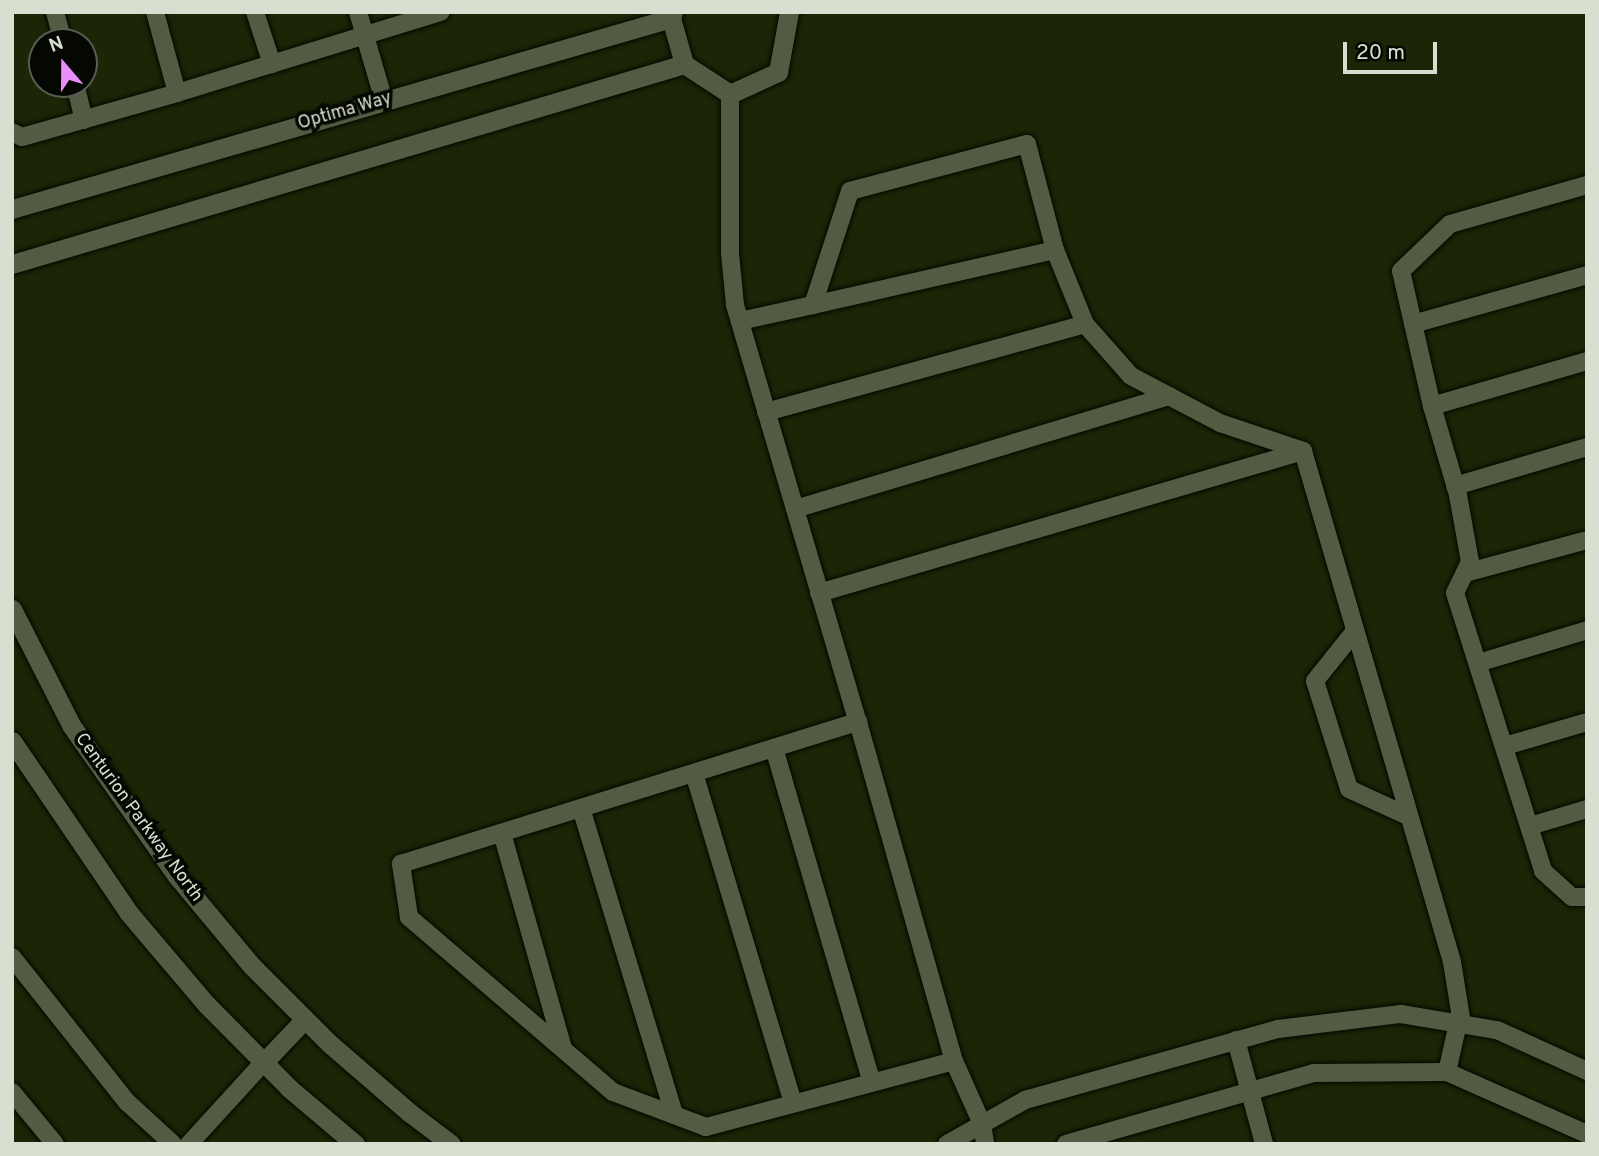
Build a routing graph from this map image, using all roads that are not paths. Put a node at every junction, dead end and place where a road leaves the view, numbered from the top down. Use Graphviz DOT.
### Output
graph roads {
  1 [pos="155,12"];
  2 [pos="255,12"];
  3 [pos="358,12"];
  4 [pos="441,12"];
  5 [pos="789,12"];
  6 [pos="672,15"];
  7 [pos="364,36"];
  8 [pos="272,64"];
  9 [pos="684,64"];
  10 [pos="177,93"];
  11 [pos="730,94"];
  12 [pos="78,98"];
  13 [pos="384,101"];
  14 [pos="84,120"];
  15 [pos="12,132"];
  16 [pos="1587,185"];
  17 [pos="12,209"];
  18 [pos="1055,250"];
  19 [pos="12,264"];
  20 [pos="1587,275"];
  21 [pos="813,305"];
  22 [pos="740,321"];
  23 [pos="1085,324"];
  24 [pos="1413,324"];
  25 [pos="1587,361"];
  26 [pos="1169,396"];
  27 [pos="1432,406"];
  28 [pos="766,412"];
  29 [pos="1587,447"];
  30 [pos="1303,451"];
  31 [pos="1455,486"];
  32 [pos="795,509"];
  33 [pos="1587,540"];
  34 [pos="1465,573"];
  35 [pos="820,593"];
  36 [pos="12,609"];
  37 [pos="1587,630"];
  38 [pos="1355,631"];
  39 [pos="1478,663"];
  40 [pos="858,722"];
  41 [pos="1587,722"];
  42 [pos="1505,746"];
  43 [pos="774,748"];
  44 [pos="15,752"];
  45 [pos="694,773"];
  46 [pos="581,808"];
  47 [pos="1587,809"];
  48 [pos="1408,816"];
  49 [pos="1530,826"];
  50 [pos="502,833"];
  51 [pos="1587,897"];
  52 [pos="12,957"];
  53 [pos="306,1019"];
  54 [pos="1460,1023"];
  55 [pos="1236,1040"];
  56 [pos="563,1049"];
  57 [pos="264,1062"];
  58 [pos="954,1062"];
  59 [pos="1587,1071"];
  60 [pos="1447,1072"];
  61 [pos="872,1083"];
  62 [pos="1251,1091"];
  63 [pos="12,1092"];
  64 [pos="793,1104"];
  65 [pos="674,1115"];
  66 [pos="982,1124"];
  67 [pos="1587,1134"];
  68 [pos="55,1144"];
  69 [pos="173,1144"];
  70 [pos="189,1144"];
  71 [pos="355,1144"];
  72 [pos="452,1144"];
  73 [pos="947,1144"];
  74 [pos="985,1144"];
  75 [pos="1066,1144"];
  76 [pos="1264,1144"];
  1 -- 10 [label="lane"];
  2 -- 8 [label="lane"];
  3 -- 7 [label="lane"];
  4 -- 7 [label="lane"];
  5 -- 11 [label="street"];
  6 -- 9 [label="street"];
  6 -- 13 [label="street, Optima Way"];
  7 -- 8 [label="lane"];
  7 -- 13 [label="lane"];
  8 -- 10 [label="lane"];
  9 -- 11 [label="street"];
  9 -- 19 [label="street"];
  10 -- 14 [label="lane"];
  11 -- 22 [label="lane"];
  12 -- 14 [label="lane"];
  13 -- 17 [label="street, Optima Way"];
  14 -- 15 [label="lane"];
  16 -- 24 [label="lane"];
  18 -- 21 [label="lane"];
  18 -- 21 [label="lane"];
  18 -- 23 [label="lane"];
  20 -- 24 [label="lane"];
  21 -- 22 [label="lane"];
  22 -- 28 [label="lane"];
  23 -- 26 [label="lane"];
  23 -- 28 [label="lane"];
  24 -- 27 [label="lane"];
  25 -- 27 [label="lane"];
  26 -- 30 [label="lane"];
  26 -- 32 [label="lane"];
  27 -- 31 [label="lane"];
  28 -- 32 [label="lane"];
  29 -- 31 [label="lane"];
  30 -- 35 [label="lane"];
  30 -- 38 [label="lane"];
  31 -- 34 [label="lane"];
  32 -- 35 [label="lane"];
  33 -- 34 [label="lane"];
  34 -- 39 [label="lane"];
  35 -- 40 [label="lane"];
  36 -- 53 [label="street, Centurion Parkway North"];
  37 -- 39 [label="lane"];
  38 -- 48 [label="lane"];
  38 -- 48 [label="lane"];
  39 -- 42 [label="lane"];
  40 -- 43 [label="lane"];
  40 -- 58 [label="lane"];
  41 -- 42 [label="lane"];
  42 -- 49 [label="lane"];
  43 -- 45 [label="lane"];
  43 -- 61 [label="lane"];
  44 -- 57 [label="street"];
  45 -- 46 [label="lane"];
  45 -- 64 [label="lane"];
  46 -- 50 [label="lane"];
  46 -- 65 [label="lane"];
  47 -- 49 [label="lane"];
  48 -- 54 [label="lane"];
  49 -- 51 [label="lane"];
  50 -- 56 [label="lane"];
  50 -- 56 [label="lane"];
  52 -- 69 [label="lane"];
  53 -- 57 [label="street"];
  53 -- 72 [label="street, Centurion Parkway North"];
  54 -- 55 [label="lane"];
  54 -- 59 [label="lane"];
  54 -- 60 [label="lane"];
  55 -- 62 [label="lane"];
  55 -- 66 [label="lane"];
  56 -- 65 [label="lane"];
  57 -- 70 [label="lane"];
  57 -- 71 [label="street"];
  58 -- 61 [label="lane"];
  58 -- 66 [label="lane"];
  60 -- 62 [label="lane"];
  60 -- 67 [label="lane"];
  61 -- 64 [label="lane"];
  62 -- 75 [label="lane"];
  62 -- 76 [label="lane"];
  63 -- 68 [label="lane"];
  64 -- 65 [label="lane"];
  66 -- 73 [label="lane"];
  66 -- 74 [label="lane"];
}
